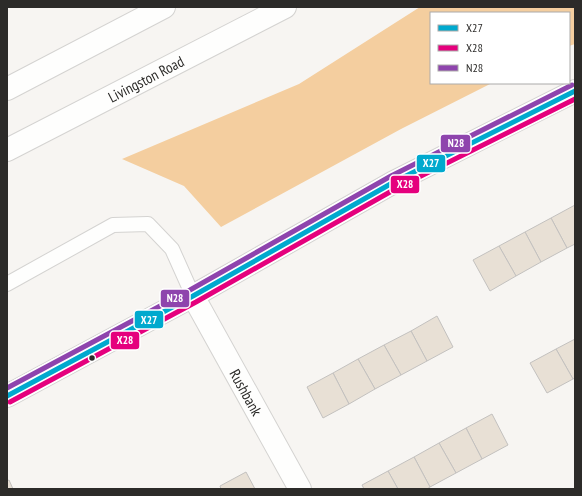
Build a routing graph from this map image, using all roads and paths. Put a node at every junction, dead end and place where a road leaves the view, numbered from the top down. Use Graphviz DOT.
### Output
graph roads {
  1 [pos="164,7"];
  2 [pos="285,7"];
  3 [pos="7,88"];
  4 [pos="575,91"];
  5 [pos="7,150"];
  6 [pos="7,284"];
  7 [pos="192,296"];
  8 [pos="7,396"];
  9 [pos="300,489"];
  1 -- 3 [label="street"];
  2 -- 5 [label="street, Livingston Road"];
  4 -- 7 [label="street"];
  6 -- 7 [label="lane"];
  7 -- 8 [label="street"];
  7 -- 9 [label="street, Rushbank"];
}
